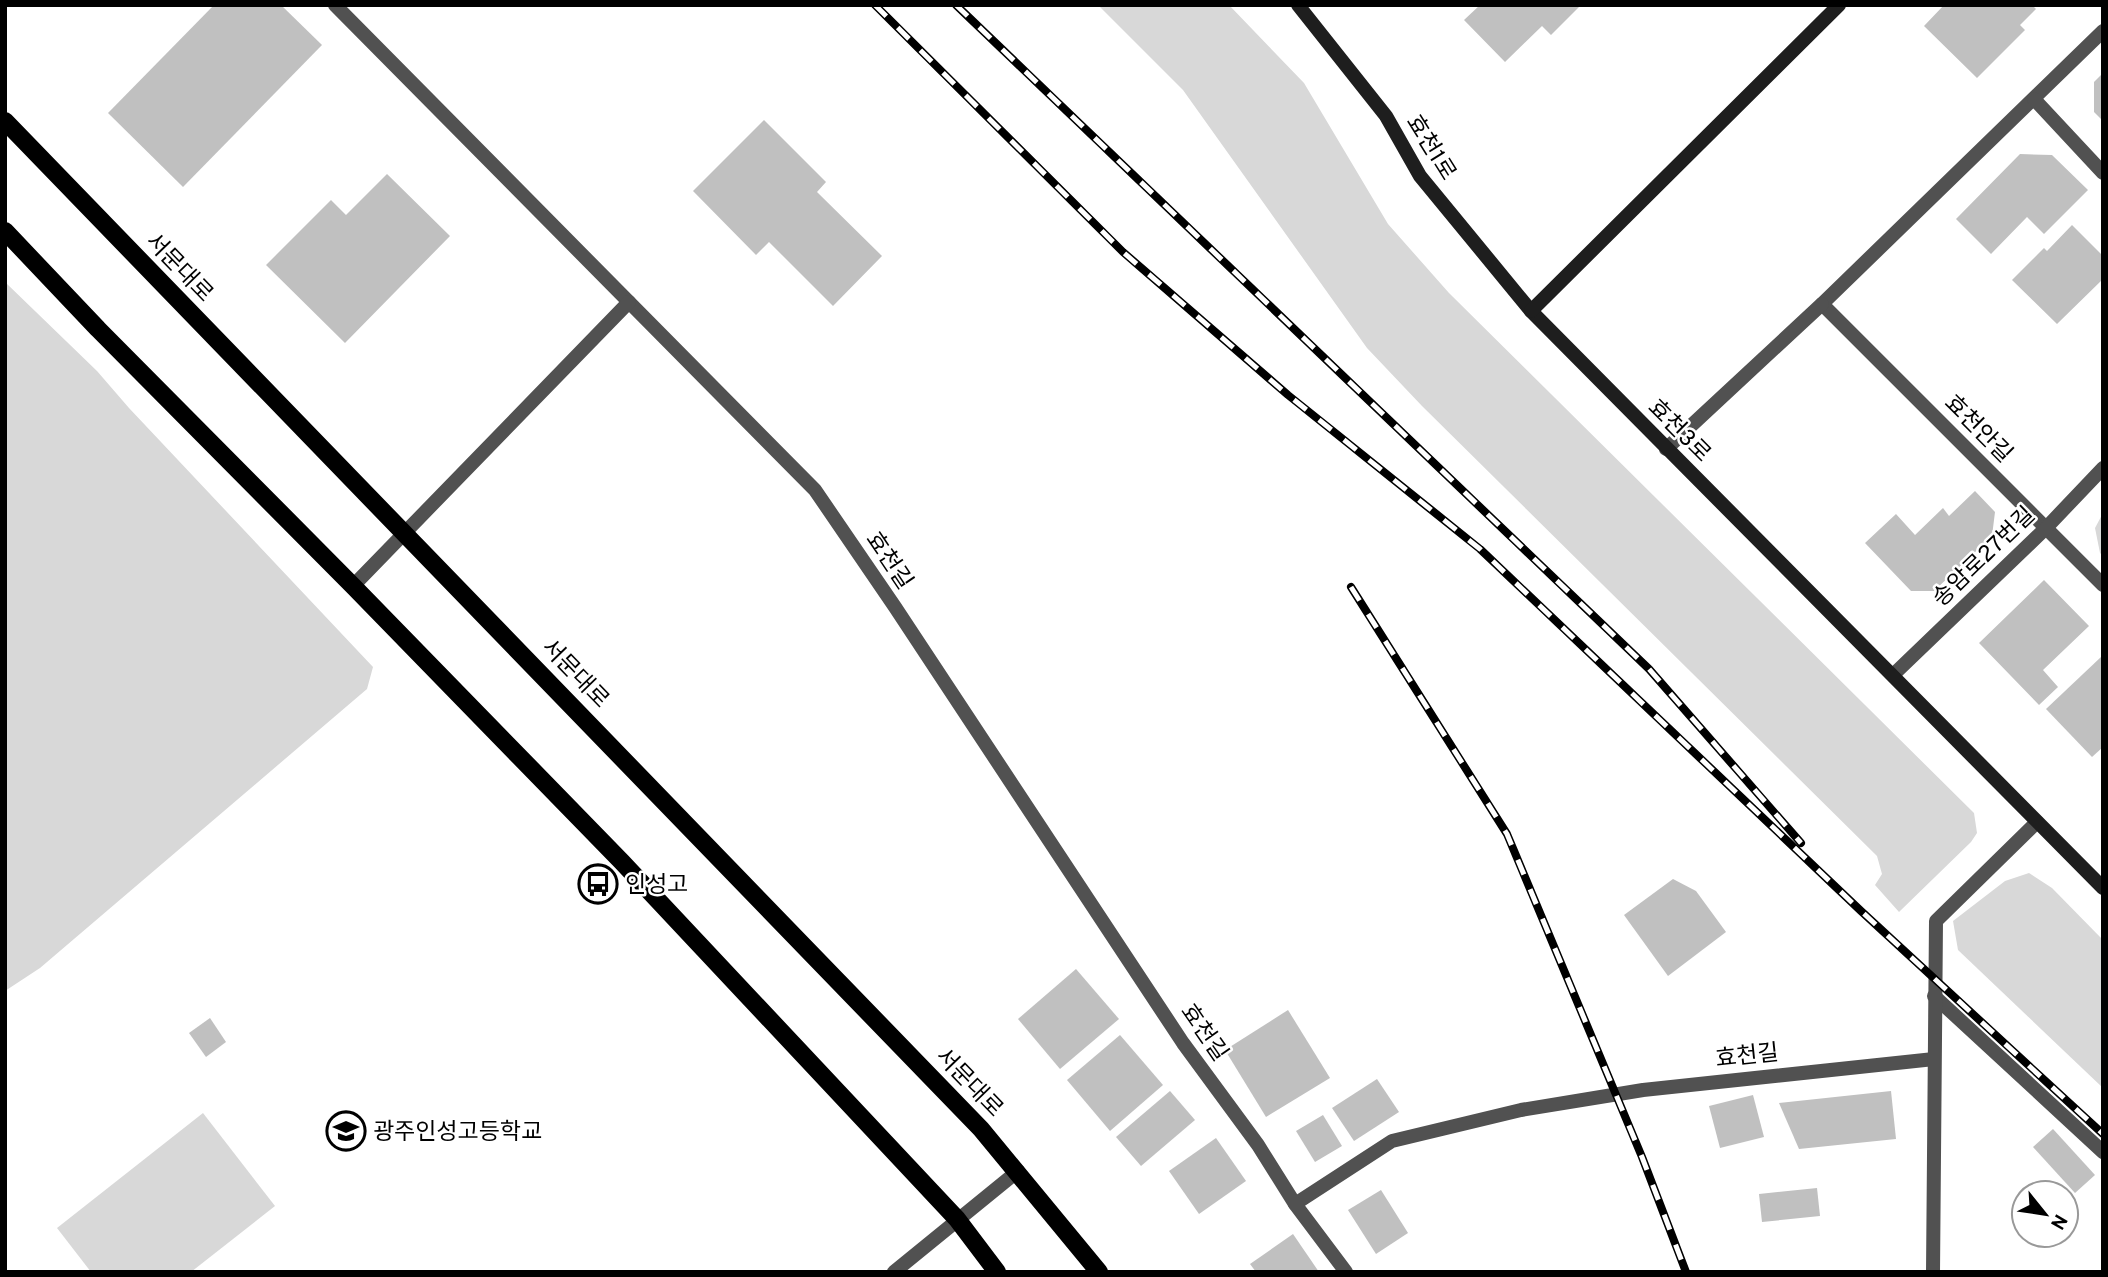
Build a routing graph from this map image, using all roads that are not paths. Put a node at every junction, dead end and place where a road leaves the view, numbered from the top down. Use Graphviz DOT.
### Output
graph roads {
  1 [pos="335,5"];
  2 [pos="1298,5"];
  3 [pos="1839,5"];
  4 [pos="2103,31"];
  5 [pos="2034,99"];
  6 [pos="5,121"];
  7 [pos="2103,173"];
  8 [pos="5,231"];
  9 [pos="629,302"];
  10 [pos="1822,304"];
  11 [pos="1531,311"];
  12 [pos="1667,449"];
  13 [pos="2103,468"];
  14 [pos="2046,527"];
  15 [pos="406,533"];
  16 [pos="2103,585"];
  17 [pos="353,586"];
  18 [pos="1893,675"];
  19 [pos="2037,822"];
  20 [pos="2103,888"];
  21 [pos="1934,996"];
  22 [pos="1934,1059"];
  23 [pos="2103,1152"];
  24 [pos="1018,1171"];
  25 [pos="1295,1204"];
  26 [pos="957,1219"];
  27 [pos="894,1272"];
  28 [pos="997,1272"];
  29 [pos="1099,1272"];
  30 [pos="1346,1272"];
  31 [pos="1933,1272"];
  1 -- 9 [label="street, 효천길"];
  2 -- 11 [label="street, 효천1로"];
  3 -- 11 [label="street"];
  4 -- 5 [label="street"];
  5 -- 7 [label="street"];
  5 -- 10 [label="street"];
  6 -- 15 [label="main road, 서문대로"];
  8 -- 17 [label="main road"];
  9 -- 15 [label="street"];
  9 -- 25 [label="street, 효천길"];
  10 -- 12 [label="street"];
  10 -- 14 [label="street, 효천안길"];
  11 -- 12 [label="street, 효천3로"];
  12 -- 18 [label="street, 효천3로"];
  13 -- 14 [label="street, 송암로27번길"];
  14 -- 16 [label="street, 효천안길"];
  14 -- 18 [label="street, 송암로27번길"];
  15 -- 17 [label="street"];
  15 -- 24 [label="main road, 서문대로"];
  17 -- 26 [label="main road"];
  18 -- 19 [label="street, 효천3로"];
  19 -- 20 [label="street, 효천3로"];
  19 -- 21 [label="street"];
  21 -- 22 [label="street"];
  21 -- 23 [label="street"];
  22 -- 25 [label="street, 효천길"];
  22 -- 31 [label="street"];
  24 -- 26 [label="street"];
  24 -- 29 [label="main road, 서문대로"];
  25 -- 30 [label="street, 효천길"];
  26 -- 27 [label="street"];
  26 -- 28 [label="main road"];
}
